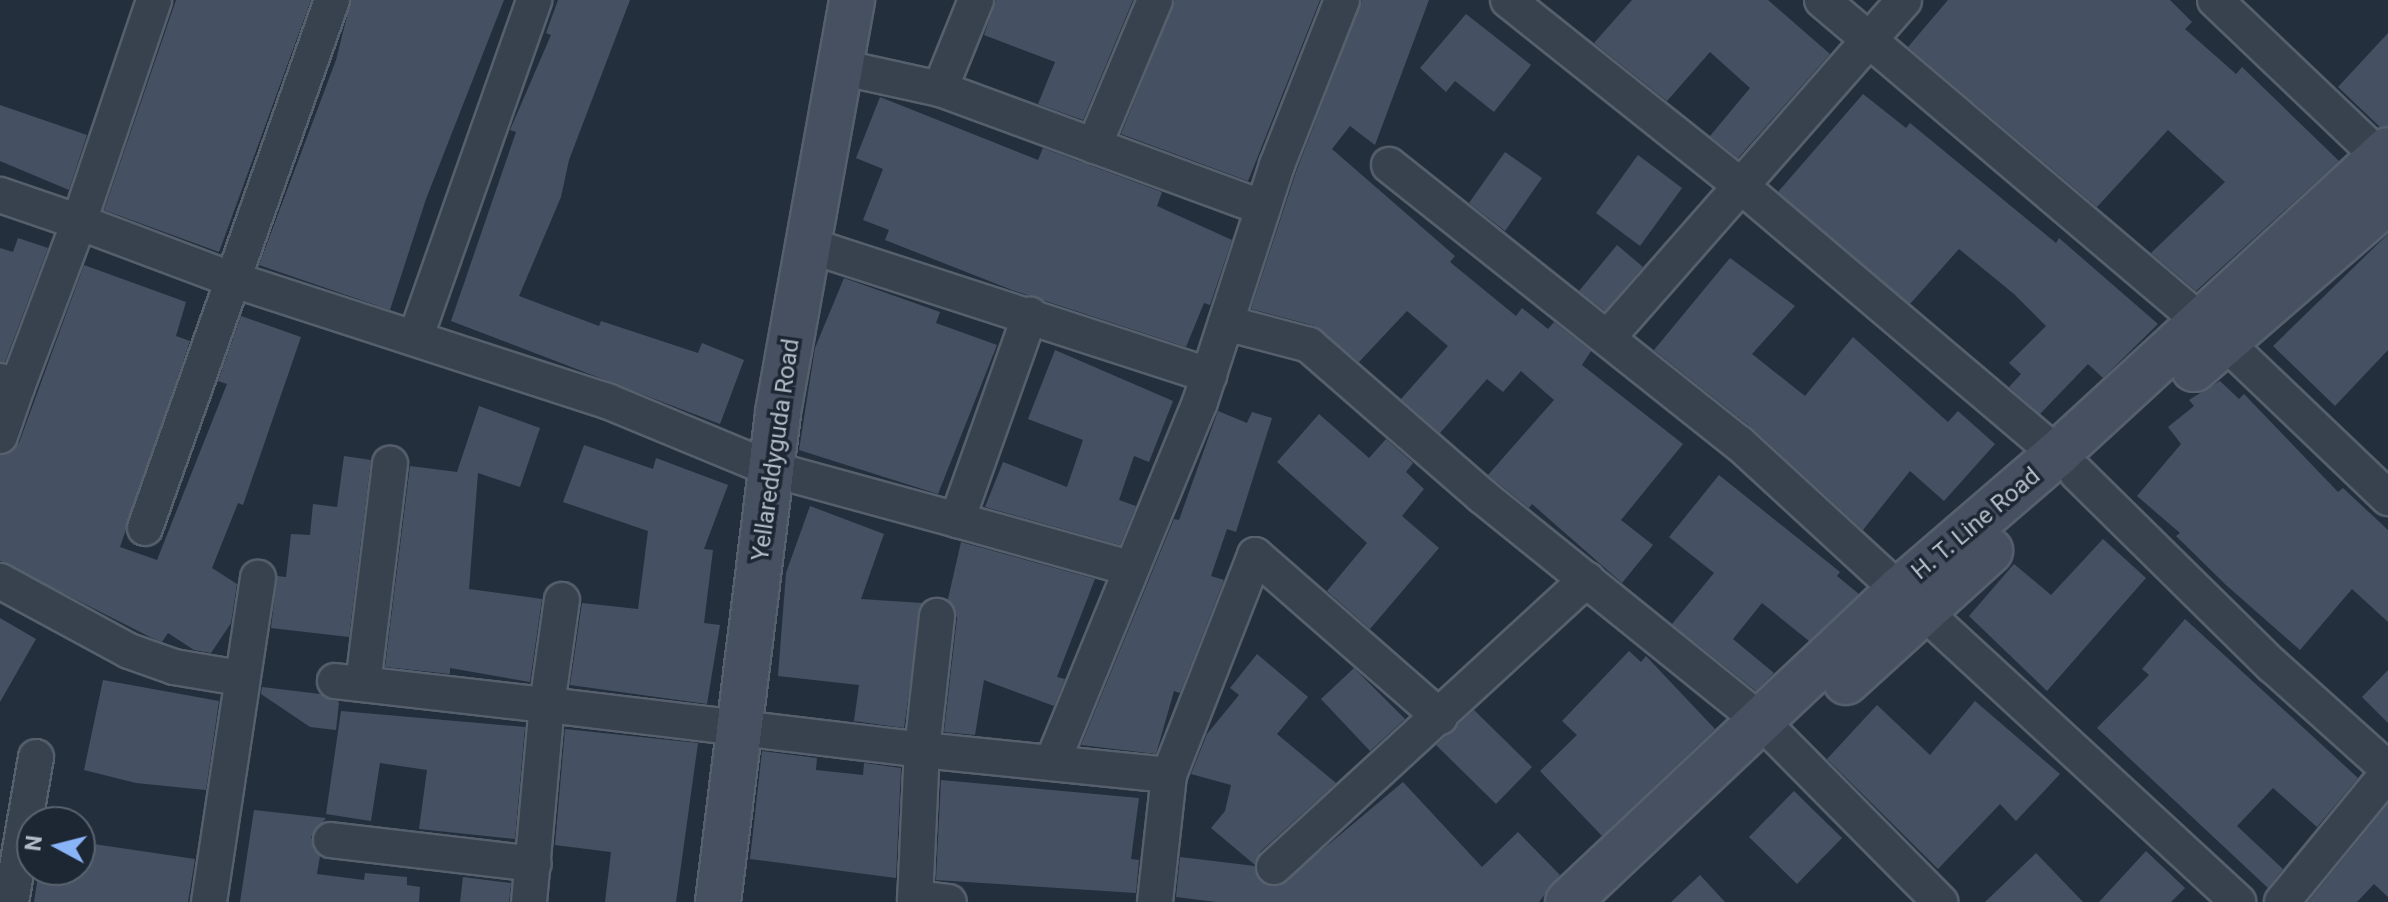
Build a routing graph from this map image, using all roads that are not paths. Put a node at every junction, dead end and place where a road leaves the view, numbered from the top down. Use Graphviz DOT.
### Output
graph roads {
  1 [pos="154,0"];
  2 [pos="332,0"];
  3 [pos="534,0"];
  4 [pos="852,0"];
  5 [pos="976,0"];
  6 [pos="1155,0"];
  7 [pos="1342,0"];
  8 [pos="1508,0"];
  9 [pos="1822,0"];
  10 [pos="1904,0"];
  11 [pos="2215,0"];
  12 [pos="1870,38"];
  13 [pos="840,67"];
  14 [pos="940,89"];
  15 [pos="1094,146"];
  16 [pos="2385,157"];
  17 [pos="1389,165"];
  18 [pos="1741,186"];
  19 [pos="0,195"];
  20 [pos="2388,201"];
  21 [pos="1263,208"];
  22 [pos="79,222"];
  23 [pos="808,245"];
  24 [pos="235,280"];
  25 [pos="1030,315"];
  26 [pos="1226,323"];
  27 [pos="2213,333"];
  28 [pos="416,336"];
  29 [pos="1609,336"];
  30 [pos="1209,375"];
  31 [pos="8,384"];
  32 [pos="0,436"];
  33 [pos="390,464"];
  34 [pos="2067,464"];
  35 [pos="771,469"];
  36 [pos="2388,498"];
  37 [pos="957,520"];
  38 [pos="145,528"];
  39 [pos="1129,568"];
  40 [pos="258,578"];
  41 [pos="1587,579"];
  42 [pos="0,581"];
  43 [pos="562,600"];
  44 [pos="1911,600"];
  45 [pos="937,616"];
  46 [pos="240,678"];
  47 [pos="547,705"];
  48 [pos="1440,717"];
  49 [pos="739,727"];
  50 [pos="1770,732"];
  51 [pos="922,750"];
  52 [pos="36,757"];
  53 [pos="1052,763"];
  54 [pos="2388,771"];
  55 [pos="1169,775"];
  56 [pos="331,840"];
  57 [pos="534,864"];
  58 [pos="1274,867"];
  59 [pos="1931,899"];
  60 [pos="926,901"];
  61 [pos="11,902"];
  62 [pos="209,902"];
  63 [pos="529,902"];
  64 [pos="718,902"];
  65 [pos="1155,902"];
  66 [pos="1568,902"];
  67 [pos="1605,902"];
  68 [pos="2238,902"];
  69 [pos="2282,902"];
  1 -- 22 [label="street"];
  2 -- 24 [label="street"];
  3 -- 28 [label="street"];
  4 -- 13 [label="street, Yellareddyguda Road"];
  5 -- 14 [label="street"];
  6 -- 15 [label="street"];
  7 -- 21 [label="street"];
  8 -- 18 [label="street"];
  9 -- 12 [label="street"];
  10 -- 12 [label="street"];
  11 -- 16 [label="street"];
  12 -- 18 [label="street"];
  12 -- 27 [label="street"];
  13 -- 14 [label="street"];
  13 -- 23 [label="street, Yellareddyguda Road"];
  14 -- 15 [label="street"];
  15 -- 21 [label="street"];
  16 -- 27 [label="street, H. T. Line Road"];
  17 -- 29 [label="street"];
  18 -- 29 [label="street"];
  18 -- 34 [label="street"];
  19 -- 22 [label="street"];
  20 -- 27 [label="street, H. T. Line Road"];
  21 -- 26 [label="street"];
  22 -- 24 [label="street"];
  22 -- 31 [label="street"];
  23 -- 25 [label="street"];
  23 -- 35 [label="street, Yellareddyguda Road"];
  24 -- 28 [label="street"];
  24 -- 38 [label="street"];
  25 -- 30 [label="street"];
  25 -- 37 [label="street"];
  26 -- 30 [label="street"];
  26 -- 41 [label="street"];
  27 -- 34 [label="street, H. T. Line Road"];
  27 -- 36 [label="street"];
  28 -- 35 [label="street"];
  29 -- 44 [label="street"];
  30 -- 39 [label="street"];
  31 -- 32 [label="street"];
  33 -- 47 [label="street"];
  34 -- 44 [label="street, H. T. Line Road"];
  34 -- 54 [label="street"];
  35 -- 37 [label="street"];
  35 -- 49 [label="street, Yellareddyguda Road"];
  37 -- 39 [label="street"];
  39 -- 53 [label="street"];
  40 -- 46 [label="street"];
  41 -- 48 [label="street"];
  41 -- 50 [label="street"];
  42 -- 46 [label="street"];
  43 -- 47 [label="street"];
  44 -- 50 [label="street, H. T. Line Road"];
  44 -- 68 [label="street"];
  45 -- 51 [label="street"];
  46 -- 62 [label="street"];
  47 -- 49 [label="street"];
  47 -- 57 [label="street"];
  48 -- 55 [label="street"];
  48 -- 58 [label="street"];
  49 -- 51 [label="street"];
  49 -- 64 [label="street, Yellareddyguda Road"];
  50 -- 59 [label="street"];
  50 -- 66 [label="street, H. T. Line Road"];
  50 -- 67 [label="street, H. T. Line Road"];
  51 -- 53 [label="street"];
  51 -- 60 [label="street"];
  52 -- 61 [label="street"];
  53 -- 55 [label="street"];
  54 -- 69 [label="street"];
  55 -- 65 [label="street"];
  56 -- 57 [label="street"];
  57 -- 63 [label="street"];
}
